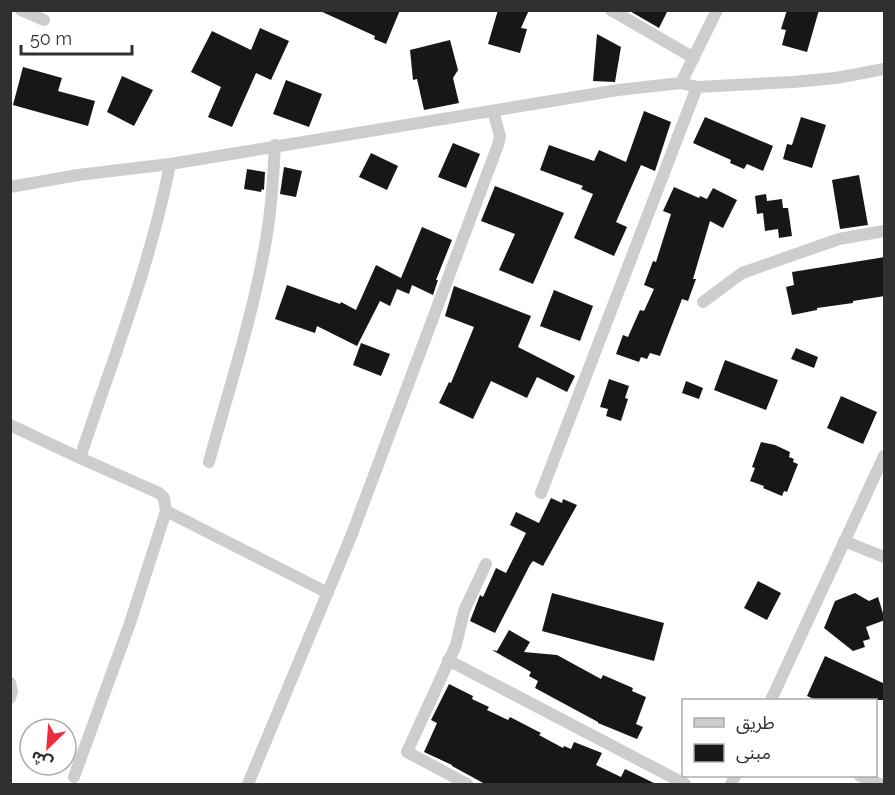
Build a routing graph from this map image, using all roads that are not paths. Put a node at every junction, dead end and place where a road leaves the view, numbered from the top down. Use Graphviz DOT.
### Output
graph roads {
  1 [pos="21,10"];
  2 [pos="611,10"];
  3 [pos="717,10"];
  4 [pos="44,20"];
  5 [pos="694,58"];
  6 [pos="885,69"];
  7 [pos="681,83"];
  8 [pos="697,87"];
  9 [pos="493,111"];
  10 [pos="275,146"];
  11 [pos="170,164"];
  12 [pos="10,187"];
  13 [pos="885,231"];
  14 [pos="703,302"];
  15 [pos="10,425"];
  16 [pos="80,458"];
  17 [pos="884,458"];
  18 [pos="209,462"];
  19 [pos="541,493"];
  20 [pos="166,511"];
  21 [pos="844,540"];
  22 [pos="885,557"];
  23 [pos="486,564"];
  24 [pos="328,593"];
  25 [pos="448,660"];
  26 [pos="10,683"];
  27 [pos="10,698"];
  28 [pos="771,699"];
  29 [pos="78,766"];
  30 [pos="862,777"];
  31 [pos="248,784"];
  32 [pos="467,784"];
  33 [pos="685,784"];
  34 [pos="880,784"];
  1 -- 4 [label="street"];
  2 -- 5 [label="street"];
  3 -- 5 [label="street"];
  5 -- 7 [label="street"];
  6 -- 8 [label="street"];
  7 -- 8 [label="street"];
  7 -- 9 [label="street"];
  8 -- 19 [label="street"];
  9 -- 10 [label="street"];
  9 -- 24 [label="street"];
  10 -- 11 [label="street"];
  10 -- 18 [label="street"];
  11 -- 12 [label="street"];
  11 -- 16 [label="street"];
  13 -- 14 [label="street"];
  15 -- 16 [label="street"];
  16 -- 20 [label="street"];
  17 -- 21 [label="street"];
  20 -- 24 [label="street"];
  20 -- 29 [label="street"];
  21 -- 22 [label="street"];
  21 -- 28 [label="street"];
  23 -- 25 [label="street"];
  24 -- 31 [label="street"];
  25 -- 32 [label="street"];
  25 -- 33 [label="street"];
  26 -- 27 [label="street"];
  30 -- 34 [label="street"];
}
